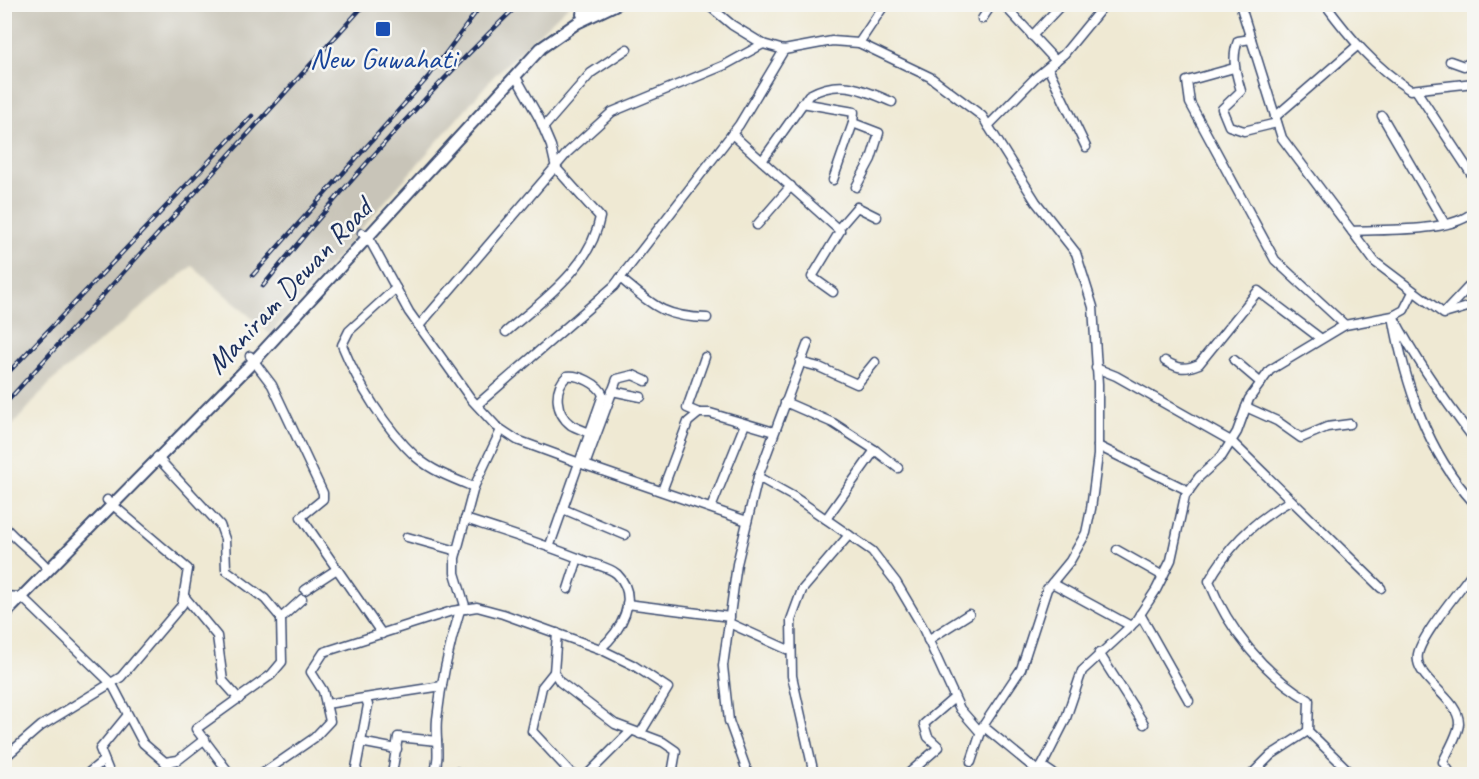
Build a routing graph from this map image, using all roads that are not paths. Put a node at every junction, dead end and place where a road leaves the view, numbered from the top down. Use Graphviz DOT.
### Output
graph roads {
  1 [pos="599,4"];
  2 [pos="617,4"];
  3 [pos="707,4"];
  4 [pos="885,4"];
  5 [pos="992,4"];
  6 [pos="1003,4"];
  7 [pos="1062,4"];
  8 [pos="1105,4"];
  9 [pos="1240,4"];
  10 [pos="1325,4"];
  11 [pos="982,19"];
  12 [pos="1032,36"];
  13 [pos="1251,39"];
  14 [pos="860,42"];
  15 [pos="763,44"];
  16 [pos="1357,46"];
  17 [pos="627,49"];
  18 [pos="784,50"];
  19 [pos="1056,61"];
  20 [pos="1450,61"];
  21 [pos="1472,62"];
  22 [pos="1048,68"];
  23 [pos="1234,69"];
  24 [pos="1474,76"];
  25 [pos="516,77"];
  26 [pos="1474,83"];
  27 [pos="1416,90"];
  28 [pos="892,102"];
  29 [pos="802,103"];
  30 [pos="1382,116"];
  31 [pos="1276,120"];
  32 [pos="853,123"];
  33 [pos="988,126"];
  34 [pos="544,127"];
  35 [pos="732,134"];
  36 [pos="1086,147"];
  37 [pos="762,161"];
  38 [pos="556,168"];
  39 [pos="1474,178"];
  40 [pos="833,180"];
  41 [pos="791,186"];
  42 [pos="856,187"];
  43 [pos="1474,211"];
  44 [pos="877,217"];
  45 [pos="1446,224"];
  46 [pos="757,225"];
  47 [pos="838,229"];
  48 [pos="1352,231"];
  49 [pos="365,235"];
  50 [pos="620,278"];
  51 [pos="1474,281"];
  52 [pos="396,288"];
  53 [pos="833,292"];
  54 [pos="1413,292"];
  55 [pos="1474,309"];
  56 [pos="1444,314"];
  57 [pos="1393,316"];
  58 [pos="707,318"];
  59 [pos="1345,325"];
  60 [pos="419,326"];
  61 [pos="506,332"];
  62 [pos="1320,338"];
  63 [pos="808,343"];
  64 [pos="705,357"];
  65 [pos="252,358"];
  66 [pos="1234,360"];
  67 [pos="1166,361"];
  68 [pos="800,362"];
  69 [pos="875,362"];
  70 [pos="1096,368"];
  71 [pos="646,381"];
  72 [pos="1261,383"];
  73 [pos="612,391"];
  74 [pos="214,396"];
  75 [pos="641,397"];
  76 [pos="785,402"];
  77 [pos="478,404"];
  78 [pos="1246,407"];
  79 [pos="699,413"];
  80 [pos="745,424"];
  81 [pos="1350,424"];
  82 [pos="501,430"];
  83 [pos="774,432"];
  84 [pos="589,433"];
  85 [pos="1474,439"];
  86 [pos="1231,441"];
  87 [pos="1098,446"];
  88 [pos="875,450"];
  89 [pos="157,457"];
  90 [pos="582,464"];
  91 [pos="898,468"];
  92 [pos="758,477"];
  93 [pos="474,487"];
  94 [pos="662,491"];
  95 [pos="1189,491"];
  96 [pos="1290,501"];
  97 [pos="109,502"];
  98 [pos="1474,503"];
  99 [pos="711,508"];
  100 [pos="562,509"];
  101 [pos="465,519"];
  102 [pos="826,519"];
  103 [pos="747,521"];
  104 [pos="4,526"];
  105 [pos="849,535"];
  106 [pos="625,536"];
  107 [pos="407,537"];
  108 [pos="550,545"];
  109 [pos="1116,550"];
  110 [pos="457,551"];
  111 [pos="578,558"];
  112 [pos="47,567"];
  113 [pos="337,569"];
  114 [pos="1474,570"];
  115 [pos="1163,576"];
  116 [pos="1052,583"];
  117 [pos="1381,588"];
  118 [pos="568,589"];
  119 [pos="305,591"];
  120 [pos="183,596"];
  121 [pos="13,597"];
  122 [pos="302,600"];
  123 [pos="627,604"];
  124 [pos="4,606"];
  125 [pos="463,609"];
  126 [pos="969,614"];
  127 [pos="1140,614"];
  128 [pos="4,615"];
  129 [pos="281,618"];
  130 [pos="730,620"];
  131 [pos="1131,626"];
  132 [pos="557,633"];
  133 [pos="382,634"];
  134 [pos="928,640"];
  135 [pos="600,649"];
  136 [pos="791,651"];
  137 [pos="1099,654"];
  138 [pos="554,672"];
  139 [pos="112,684"];
  140 [pos="442,686"];
  141 [pos="954,698"];
  142 [pos="239,699"];
  143 [pos="366,699"];
  144 [pos="1189,701"];
  145 [pos="326,704"];
  146 [pos="127,716"];
  147 [pos="1144,724"];
  148 [pos="982,730"];
  149 [pos="631,731"];
  150 [pos="1308,731"];
  151 [pos="640,735"];
  152 [pos="204,739"];
  153 [pos="436,741"];
  154 [pos="360,742"];
  155 [pos="397,749"];
  156 [pos="4,758"];
  157 [pos="104,760"];
  158 [pos="165,762"];
  159 [pos="971,762"];
  160 [pos="1040,771"];
  161 [pos="87,774"];
  162 [pos="110,774"];
  163 [pos="173,774"];
  164 [pos="230,774"];
  165 [pos="262,774"];
  166 [pos="359,774"];
  167 [pos="392,774"];
  168 [pos="434,774"];
  169 [pos="572,774"];
  170 [pos="588,774"];
  171 [pos="672,774"];
  172 [pos="748,774"];
  173 [pos="814,774"];
  174 [pos="908,774"];
  175 [pos="1054,774"];
  176 [pos="1252,774"];
  177 [pos="1352,774"];
  178 [pos="1451,774"];
  1 -- 49 [label="main road, Maniram Dewan Road"];
  2 -- 25 [label="main road, Maniram Dewan Road"];
  3 -- 15 [label="street"];
  4 -- 14 [label="street"];
  5 -- 11 [label="street"];
  6 -- 12 [label="street"];
  7 -- 12 [label="street"];
  8 -- 19 [label="street"];
  9 -- 13 [label="street"];
  10 -- 16 [label="street"];
  12 -- 19 [label="street"];
  13 -- 23 [label="street"];
  13 -- 31 [label="street"];
  14 -- 18 [label="street"];
  14 -- 33 [label="street"];
  15 -- 18 [label="street"];
  15 -- 38 [label="street"];
  16 -- 27 [label="street"];
  16 -- 31 [label="street"];
  17 -- 34 [label="street"];
  18 -- 35 [label="street"];
  19 -- 22 [label="street"];
  20 -- 21 [label="street"];
  21 -- 24 [label="street"];
  22 -- 33 [label="street"];
  22 -- 36 [label="street"];
  23 -- 31 [label="street"];
  23 -- 59 [label="street"];
  25 -- 34 [label="street"];
  25 -- 49 [label="main road, Maniram Dewan Road"];
  26 -- 27 [label="street"];
  27 -- 39 [label="street"];
  28 -- 29 [label="street"];
  29 -- 32 [label="street"];
  29 -- 37 [label="street"];
  30 -- 45 [label="street"];
  31 -- 48 [label="street"];
  32 -- 40 [label="street"];
  32 -- 42 [label="street"];
  33 -- 70 [label="street"];
  34 -- 38 [label="street"];
  35 -- 37 [label="street"];
  35 -- 50 [label="street"];
  37 -- 41 [label="street"];
  38 -- 60 [label="street"];
  38 -- 61 [label="street"];
  41 -- 46 [label="street"];
  41 -- 47 [label="street"];
  43 -- 45 [label="street"];
  44 -- 47 [label="street"];
  45 -- 48 [label="street"];
  47 -- 53 [label="street"];
  48 -- 54 [label="street"];
  49 -- 52 [label="street"];
  49 -- 65 [label="main road, Maniram Dewan Road"];
  50 -- 58 [label="street"];
  50 -- 77 [label="street"];
  51 -- 56 [label="street"];
  52 -- 60 [label="street"];
  52 -- 93 [label="street"];
  54 -- 56 [label="street"];
  54 -- 57 [label="street"];
  55 -- 56 [label="street"];
  57 -- 59 [label="street"];
  57 -- 85 [label="street"];
  57 -- 98 [label="street"];
  59 -- 62 [label="street"];
  60 -- 77 [label="street"];
  62 -- 67 [label="street"];
  62 -- 72 [label="street"];
  63 -- 68 [label="street"];
  64 -- 79 [label="street"];
  65 -- 74 [label="main road, Maniram Dewan Road"];
  65 -- 113 [label="street"];
  66 -- 72 [label="street"];
  68 -- 69 [label="street"];
  68 -- 76 [label="street"];
  70 -- 86 [label="street"];
  70 -- 87 [label="street"];
  71 -- 73 [label="street"];
  72 -- 78 [label="street"];
  73 -- 75 [label="street"];
  73 -- 90 [label="street"];
  74 -- 89 [label="main road, Maniram Dewan Road"];
  74 -- 97 [label="main road, Maniram Dewan Road"];
  76 -- 83 [label="street"];
  76 -- 88 [label="street"];
  77 -- 82 [label="street"];
  78 -- 81 [label="street"];
  78 -- 86 [label="street"];
  79 -- 80 [label="street"];
  79 -- 94 [label="street"];
  80 -- 83 [label="street"];
  80 -- 99 [label="street"];
  82 -- 90 [label="street"];
  82 -- 93 [label="street"];
  83 -- 92 [label="street"];
  84 -- 84 [label="street"];
  84 -- 90 [label="street"];
  86 -- 95 [label="street"];
  86 -- 96 [label="street"];
  87 -- 95 [label="street"];
  87 -- 116 [label="street"];
  88 -- 91 [label="street"];
  88 -- 102 [label="street"];
  89 -- 97 [label="main road, Maniram Dewan Road"];
  89 -- 129 [label="street"];
  90 -- 94 [label="street"];
  90 -- 100 [label="street"];
  92 -- 102 [label="street"];
  92 -- 103 [label="street"];
  93 -- 101 [label="street"];
  94 -- 99 [label="street"];
  95 -- 115 [label="street"];
  96 -- 117 [label="street"];
  96 -- 150 [label="street"];
  97 -- 112 [label="main road, Maniram Dewan Road"];
  97 -- 120 [label="street"];
  99 -- 103 [label="street"];
  100 -- 106 [label="street"];
  100 -- 108 [label="street"];
  101 -- 108 [label="street"];
  101 -- 110 [label="street"];
  102 -- 105 [label="street"];
  103 -- 130 [label="street"];
  104 -- 112 [label="street"];
  105 -- 134 [label="street"];
  105 -- 136 [label="street"];
  107 -- 110 [label="street"];
  108 -- 111 [label="street"];
  109 -- 115 [label="street"];
  110 -- 125 [label="street"];
  111 -- 118 [label="street"];
  111 -- 123 [label="street"];
  112 -- 121 [label="main road, Maniram Dewan Road"];
  113 -- 119 [label="street"];
  113 -- 133 [label="street"];
  114 -- 178 [label="street"];
  115 -- 127 [label="street"];
  116 -- 131 [label="street"];
  116 -- 148 [label="street"];
  120 -- 139 [label="street"];
  120 -- 142 [label="street"];
  121 -- 124 [label="main road, Maniram Dewan Road"];
  121 -- 128 [label="main road, Maniram Dewan Road"];
  121 -- 139 [label="street"];
  122 -- 129 [label="street"];
  123 -- 130 [label="street"];
  123 -- 135 [label="street"];
  125 -- 132 [label="street"];
  125 -- 133 [label="street"];
  125 -- 140 [label="street"];
  126 -- 134 [label="street"];
  127 -- 131 [label="street"];
  127 -- 144 [label="street"];
  129 -- 142 [label="street"];
  130 -- 136 [label="street"];
  130 -- 172 [label="street"];
  131 -- 137 [label="street"];
  132 -- 135 [label="street"];
  132 -- 138 [label="street"];
  133 -- 145 [label="street"];
  134 -- 141 [label="street"];
  135 -- 151 [label="street"];
  136 -- 173 [label="street"];
  137 -- 147 [label="street"];
  137 -- 160 [label="street"];
  138 -- 149 [label="street"];
  138 -- 169 [label="street"];
  139 -- 146 [label="street"];
  139 -- 156 [label="street"];
  140 -- 143 [label="street"];
  140 -- 153 [label="street"];
  141 -- 148 [label="street"];
  141 -- 174 [label="street"];
  142 -- 152 [label="street"];
  143 -- 145 [label="street"];
  143 -- 154 [label="street"];
  145 -- 165 [label="street"];
  146 -- 157 [label="street"];
  146 -- 158 [label="street"];
  148 -- 159 [label="street"];
  148 -- 160 [label="street"];
  149 -- 151 [label="street"];
  149 -- 170 [label="street"];
  150 -- 176 [label="street"];
  150 -- 177 [label="street"];
  151 -- 171 [label="street"];
  152 -- 158 [label="street"];
  152 -- 164 [label="street"];
  153 -- 155 [label="street"];
  153 -- 168 [label="street"];
  154 -- 155 [label="street"];
  154 -- 166 [label="street"];
  155 -- 167 [label="street"];
  157 -- 161 [label="street"];
  157 -- 162 [label="street"];
  158 -- 163 [label="street"];
  160 -- 175 [label="street"];
}
